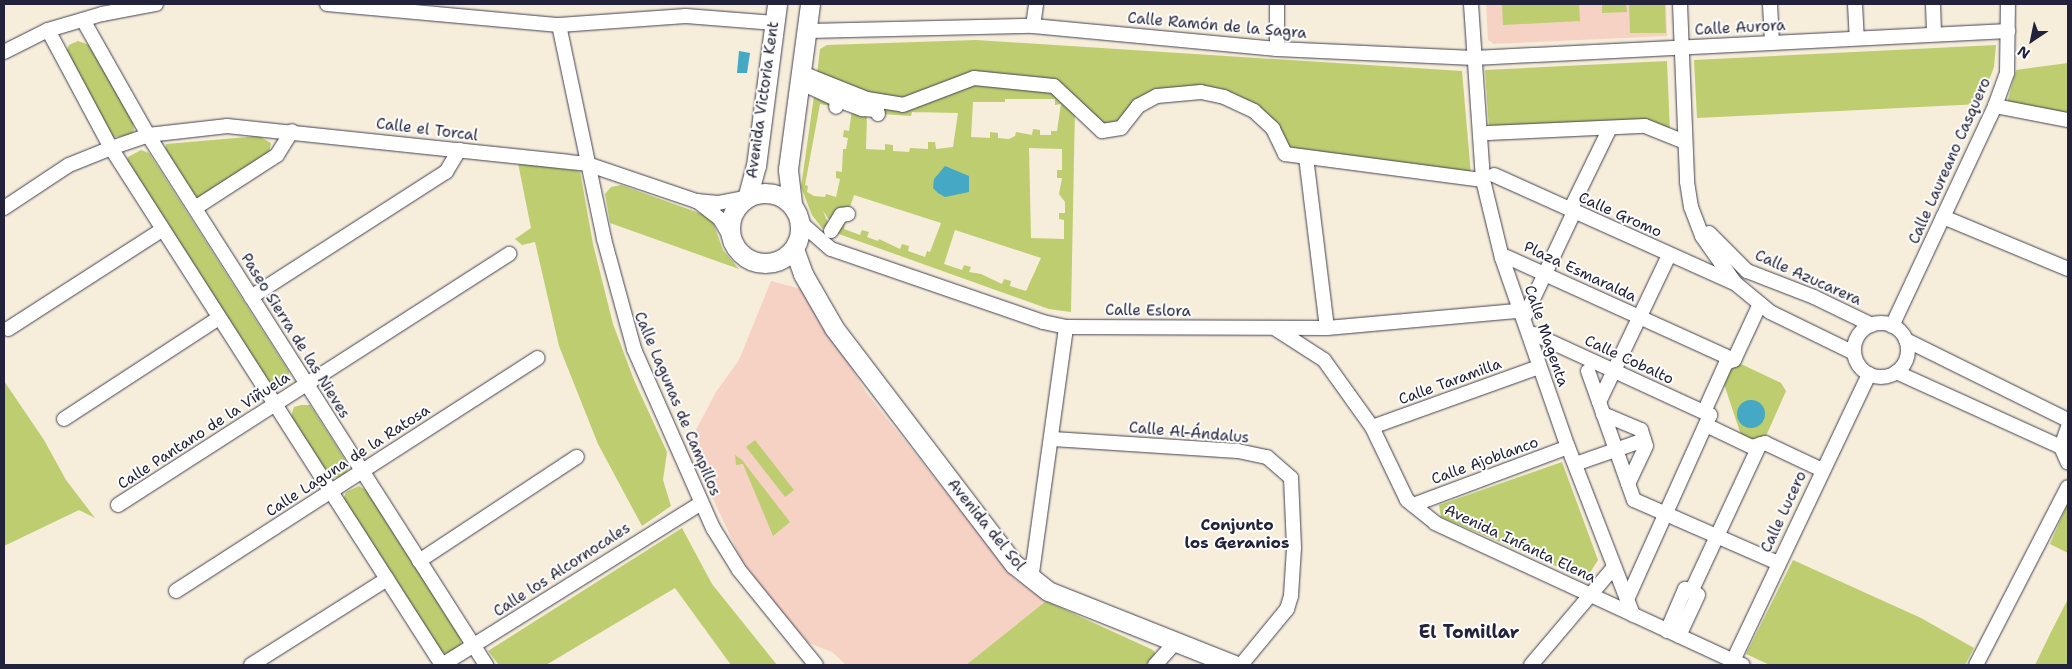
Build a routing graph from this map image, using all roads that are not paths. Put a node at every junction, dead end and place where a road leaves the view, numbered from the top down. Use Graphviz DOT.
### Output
graph roads {
  1 [pos="156,4"];
  2 [pos="327,4"];
  3 [pos="777,4"];
  4 [pos="810,4"];
  5 [pos="1036,4"];
  6 [pos="1277,4"];
  7 [pos="1471,4"];
  8 [pos="1680,4"];
  9 [pos="1770,4"];
  10 [pos="1855,4"];
  11 [pos="1933,4"];
  12 [pos="2008,4"];
  13 [pos="83,20"];
  14 [pos="775,23"];
  15 [pos="559,25"];
  16 [pos="1033,26"];
  17 [pos="48,30"];
  18 [pos="807,31"];
  19 [pos="2008,32"];
  20 [pos="1934,34"];
  21 [pos="1857,37"];
  22 [pos="1772,42"];
  23 [pos="1682,48"];
  24 [pos="1277,49"];
  25 [pos="4,52"];
  26 [pos="1474,58"];
  27 [pos="802,78"];
  28 [pos="1995,106"];
  29 [pos="878,114"];
  30 [pos="2068,120"];
  31 [pos="1610,128"];
  32 [pos="292,131"];
  33 [pos="1488,133"];
  34 [pos="148,135"];
  35 [pos="1685,142"];
  36 [pos="111,148"];
  37 [pos="459,150"];
  38 [pos="1306,157"];
  39 [pos="587,164"];
  40 [pos="1488,178"];
  41 [pos="1687,182"];
  42 [pos="746,196"];
  43 [pos="696,201"];
  44 [pos="792,203"];
  45 [pos="4,208"];
  46 [pos="195,208"];
  47 [pos="1572,211"];
  48 [pos="848,214"];
  49 [pos="1943,217"];
  50 [pos="800,222"];
  51 [pos="163,229"];
  52 [pos="831,231"];
  53 [pos="730,236"];
  54 [pos="794,249"];
  55 [pos="509,254"];
  56 [pos="1669,255"];
  57 [pos="1507,256"];
  58 [pos="771,264"];
  59 [pos="2068,269"];
  60 [pos="1545,274"];
  61 [pos="1734,283"];
  62 [pos="813,290"];
  63 [pos="251,297"];
  64 [pos="1760,304"];
  65 [pos="1523,312"];
  66 [pos="1639,317"];
  67 [pos="219,318"];
  68 [pos="1872,325"];
  69 [pos="1892,326"];
  70 [pos="1066,327"];
  71 [pos="1327,328"];
  72 [pos="8,329"];
  73 [pos="1275,329"];
  74 [pos="1534,334"];
  75 [pos="1906,340"];
  76 [pos="1854,353"];
  77 [pos="538,358"];
  78 [pos="1734,360"];
  79 [pos="1539,367"];
  80 [pos="1613,370"];
  81 [pos="1588,371"];
  82 [pos="1896,372"];
  83 [pos="1869,374"];
  84 [pos="307,384"];
  85 [pos="275,404"];
  86 [pos="1601,408"];
  87 [pos="1706,418"];
  88 [pos="64,419"];
  89 [pos="2068,420"];
  90 [pos="1372,427"];
  91 [pos="2068,427"];
  92 [pos="1053,439"];
  93 [pos="1644,440"];
  94 [pos="1760,444"];
  95 [pos="1568,447"];
  96 [pos="2061,447"];
  97 [pos="1616,450"];
  98 [pos="577,457"];
  99 [pos="1581,462"];
  100 [pos="2068,463"];
  101 [pos="1822,470"];
  102 [pos="361,472"];
  103 [pos="2068,483"];
  104 [pos="1628,484"];
  105 [pos="2068,488"];
  106 [pos="329,493"];
  107 [pos="700,504"];
  108 [pos="118,505"];
  109 [pos="1413,505"];
  110 [pos="1664,513"];
  111 [pos="1716,537"];
  112 [pos="419,561"];
  113 [pos="1778,563"];
  114 [pos="1614,567"];
  115 [pos="387,579"];
  116 [pos="1031,580"];
  117 [pos="176,591"];
  118 [pos="1593,596"];
  119 [pos="1627,600"];
  120 [pos="1633,615"];
  121 [pos="1673,634"];
  122 [pos="1174,644"];
  123 [pos="473,646"];
  124 [pos="1736,664"];
  125 [pos="251,665"];
  126 [pos="442,665"];
  127 [pos="486,665"];
  128 [pos="816,665"];
  129 [pos="1155,665"];
  130 [pos="1234,665"];
  131 [pos="1241,665"];
  132 [pos="1531,665"];
  133 [pos="1976,665"];
  1 -- 13 [label="street"];
  2 -- 15 [label="street"];
  3 -- 14 [label="street, Avenida Victoria Kent"];
  4 -- 18 [label="street"];
  5 -- 16 [label="street"];
  6 -- 24 [label="street"];
  7 -- 26 [label="street, Calle Magenta"];
  8 -- 23 [label="street, Calle Azucarera"];
  9 -- 22 [label="street"];
  10 -- 21 [label="street"];
  11 -- 20 [label="street"];
  12 -- 19 [label="street, Calle Laureano Casquero"];
  13 -- 17 [label="street"];
  13 -- 34 [label="street, Paseo Sierra de las Nieves"];
  14 -- 15 [label="street"];
  14 -- 42 [label="street, Avenida Victoria Kent"];
  15 -- 39 [label="street, Calle Lagunas de Campillos"];
  16 -- 18 [label="street, Calle Ramón de la Sagra"];
  16 -- 24 [label="street, Calle Ramón de la Sagra"];
  17 -- 25 [label="street"];
  17 -- 36 [label="street"];
  18 -- 27 [label="street"];
  19 -- 20 [label="street, Calle Aurora"];
  19 -- 28 [label="street, Calle Laureano Casquero"];
  20 -- 21 [label="street, Calle Aurora"];
  21 -- 22 [label="street, Calle Aurora"];
  22 -- 23 [label="street, Calle Aurora"];
  23 -- 26 [label="street, Calle Aurora"];
  23 -- 35 [label="street, Calle Azucarera"];
  24 -- 26 [label="street, Calle Ramón de la Sagra"];
  26 -- 40 [label="street, Calle Magenta"];
  27 -- 29 [label="street"];
  27 -- 38 [label="street, Calle Gromo"];
  27 -- 44 [label="street"];
  28 -- 30 [label="street"];
  28 -- 49 [label="street, Calle Laureano Casquero"];
  31 -- 33 [label="street"];
  31 -- 35 [label="street"];
  31 -- 47 [label="street"];
  32 -- 34 [label="street, Calle el Torcal"];
  32 -- 37 [label="street, Calle el Torcal"];
  32 -- 46 [label="street"];
  34 -- 36 [label="street"];
  34 -- 46 [label="street, Paseo Sierra de las Nieves"];
  35 -- 41 [label="street, Calle Azucarera"];
  36 -- 45 [label="street"];
  36 -- 51 [label="street"];
  37 -- 39 [label="street, Calle el Torcal"];
  37 -- 63 [label="street"];
  38 -- 40 [label="street, Calle Gromo"];
  38 -- 71 [label="street"];
  39 -- 43 [label="street, Calle el Torcal"];
  39 -- 107 [label="street, Calle Lagunas de Campillos"];
  40 -- 47 [label="street, Calle Gromo"];
  40 -- 65 [label="street, Calle Magenta"];
  41 -- 61 [label="street, Calle Azucarera"];
  41 -- 68 [label="street, Calle Azucarera"];
  42 -- 43 [label="street"];
  42 -- 44 [label="street"];
  42 -- 53 [label="street"];
  43 -- 53 [label="street"];
  44 -- 50 [label="street"];
  46 -- 63 [label="street, Paseo Sierra de las Nieves"];
  47 -- 56 [label="street, Calle Gromo"];
  47 -- 60 [label="street"];
  48 -- 52 [label="street"];
  49 -- 59 [label="street"];
  49 -- 69 [label="street, Calle Laureano Casquero"];
  50 -- 54 [label="street"];
  50 -- 70 [label="street, Calle Eslora"];
  51 -- 67 [label="street"];
  51 -- 72 [label="street"];
  53 -- 58 [label="street"];
  54 -- 58 [label="street"];
  54 -- 62 [label="street, Avenida del Sol"];
  55 -- 84 [label="street, Calle Pantano de la Viñuela"];
  56 -- 61 [label="street, Calle Gromo"];
  56 -- 66 [label="street"];
  57 -- 60 [label="street, Plaza Esmaralda"];
  58 -- 62 [label="street, Avenida del Sol"];
  60 -- 65 [label="street"];
  60 -- 66 [label="street, Plaza Esmaralda"];
  61 -- 64 [label="street, Calle Azucarera"];
  62 -- 116 [label="street, Avenida del Sol"];
  63 -- 84 [label="street, Paseo Sierra de las Nieves"];
  64 -- 76 [label="street, Calle Azucarera"];
  64 -- 78 [label="street"];
  65 -- 71 [label="street, Calle Eslora"];
  65 -- 79 [label="street, Calle Magenta"];
  66 -- 78 [label="street, Plaza Esmaralda"];
  66 -- 80 [label="street"];
  67 -- 85 [label="street"];
  67 -- 88 [label="street"];
  68 -- 69 [label="street"];
  68 -- 76 [label="street"];
  69 -- 75 [label="street"];
  70 -- 73 [label="street, Calle Eslora"];
  70 -- 92 [label="street"];
  71 -- 73 [label="street, Calle Eslora"];
  73 -- 90 [label="street, Avenida Infanta Elena"];
  74 -- 80 [label="street, Calle Cobalto"];
  75 -- 82 [label="street"];
  75 -- 89 [label="street"];
  76 -- 83 [label="street"];
  77 -- 102 [label="street, Calle Laguna de la Ratosa"];
  78 -- 87 [label="street"];
  79 -- 90 [label="street, Calle Taramilla"];
  79 -- 95 [label="street, Calle Magenta"];
  80 -- 86 [label="street"];
  80 -- 87 [label="street, Calle Cobalto"];
  81 -- 86 [label="street"];
  82 -- 83 [label="street"];
  82 -- 96 [label="street"];
  83 -- 101 [label="street, Calle Lucero"];
  84 -- 85 [label="street, Calle Pantano de la Viñuela"];
  84 -- 102 [label="street, Paseo Sierra de las Nieves"];
  85 -- 106 [label="street"];
  85 -- 108 [label="street, Calle Pantano de la Viñuela"];
  86 -- 93 [label="street"];
  86 -- 97 [label="street"];
  87 -- 94 [label="street, Calle Cobalto"];
  87 -- 110 [label="street"];
  90 -- 109 [label="street, Avenida Infanta Elena"];
  91 -- 96 [label="street"];
  92 -- 116 [label="street"];
  92 -- 131 [label="street, Calle Al-Ándalus"];
  93 -- 97 [label="street"];
  93 -- 104 [label="street"];
  94 -- 101 [label="street, Calle Cobalto"];
  94 -- 111 [label="street"];
  95 -- 109 [label="street, Calle Ajoblanco"];
  95 -- 114 [label="street, Calle Magenta"];
  96 -- 100 [label="street"];
  97 -- 99 [label="street"];
  97 -- 104 [label="street"];
  98 -- 112 [label="street"];
  101 -- 113 [label="street, Calle Lucero"];
  102 -- 106 [label="street, Calle Laguna de la Ratosa"];
  102 -- 112 [label="street, Paseo Sierra de las Nieves"];
  103 -- 105 [label="street"];
  104 -- 110 [label="street"];
  105 -- 133 [label="street"];
  106 -- 115 [label="street"];
  106 -- 117 [label="street, Calle Laguna de la Ratosa"];
  107 -- 123 [label="street, Calle los Alcornocales"];
  107 -- 128 [label="street, Calle Lagunas de Campillos"];
  109 -- 118 [label="street, Avenida Infanta Elena"];
  110 -- 111 [label="street"];
  110 -- 119 [label="street"];
  111 -- 113 [label="street"];
  111 -- 121 [label="street"];
  112 -- 123 [label="street, Paseo Sierra de las Nieves"];
  113 -- 124 [label="street, Calle Lucero"];
  114 -- 118 [label="street"];
  114 -- 119 [label="street, Calle Magenta"];
  115 -- 125 [label="street"];
  115 -- 126 [label="street"];
  116 -- 122 [label="street, Avenida del Sol"];
  118 -- 120 [label="street, Avenida Infanta Elena"];
  118 -- 132 [label="street"];
  119 -- 120 [label="street, Calle Magenta"];
  120 -- 121 [label="street, Avenida Infanta Elena"];
  121 -- 124 [label="street, Avenida Infanta Elena"];
  122 -- 129 [label="street"];
  122 -- 130 [label="street, Avenida del Sol"];
  123 -- 126 [label="street, Calle los Alcornocales"];
  123 -- 127 [label="street, Paseo Sierra de las Nieves"];
}
